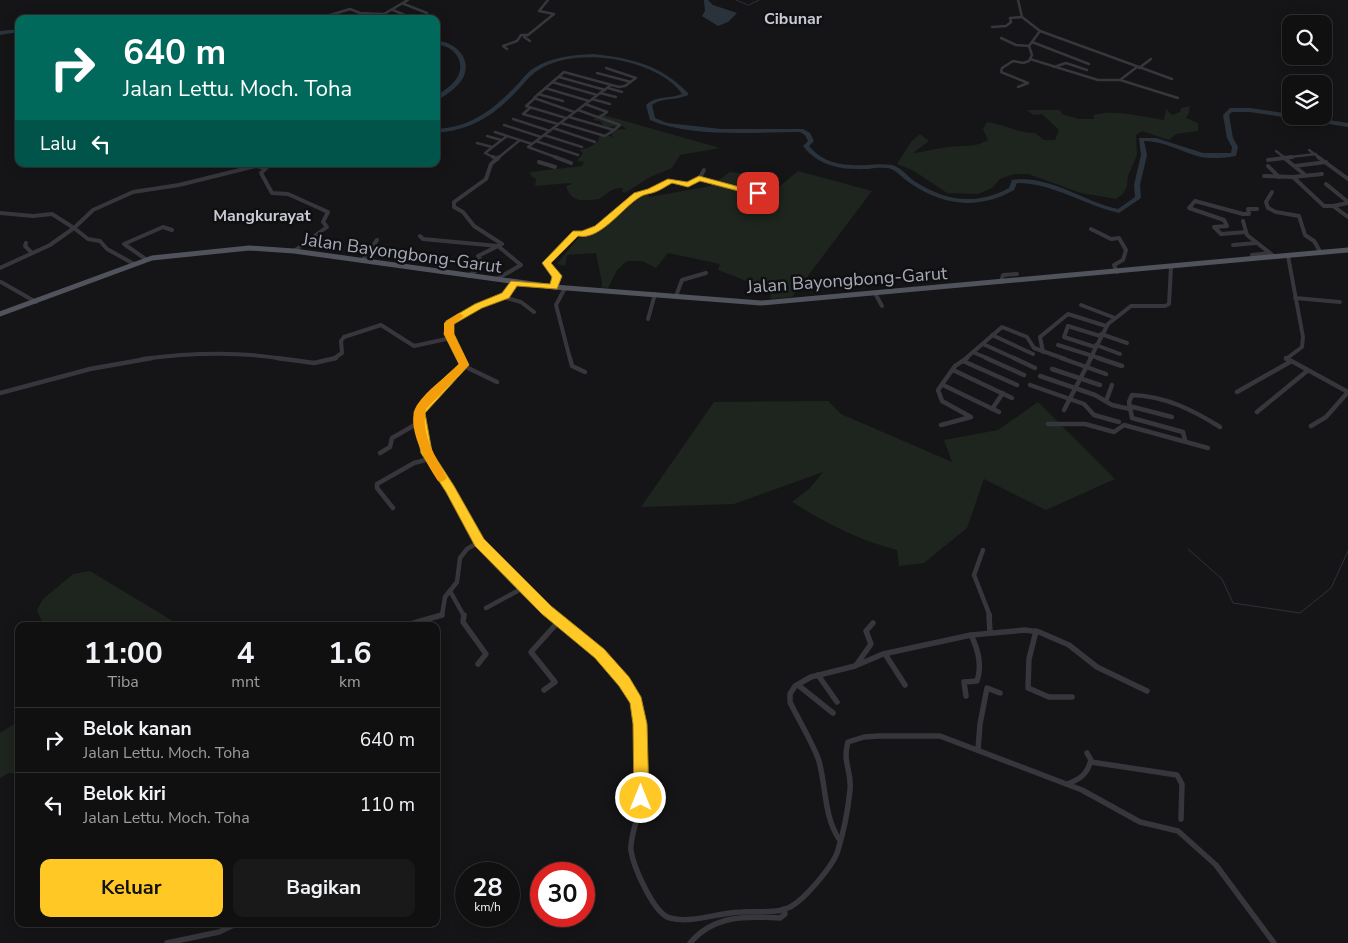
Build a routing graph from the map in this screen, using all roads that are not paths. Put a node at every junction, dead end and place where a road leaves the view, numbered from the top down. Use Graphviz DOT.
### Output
graph roads {
  1 [pos="408,0"];
  2 [pos="548,0"];
  3 [pos="1018,0"];
  4 [pos="404,4"];
  5 [pos="393,10"];
  6 [pos="427,13"];
  7 [pos="330,15"];
  8 [pos="405,15"];
  9 [pos="1022,16"];
  10 [pos="992,27"];
  11 [pos="1040,31"];
  12 [pos="527,35"];
  13 [pos="1000,38"];
  14 [pos="530,41"];
  15 [pos="1032,42"];
  16 [pos="1029,46"];
  17 [pos="507,49"];
  18 [pos="1030,59"];
  19 [pos="1151,59"];
  20 [pos="1089,64"];
  21 [pos="1054,67"];
  22 [pos="1138,67"];
  23 [pos="606,68"];
  24 [pos="1087,70"];
  25 [pos="596,73"];
  26 [pos="559,76"];
  27 [pos="1172,79"];
  28 [pos="1120,80"];
  29 [pos="552,82"];
  30 [pos="631,82"];
  31 [pos="611,85"];
  32 [pos="1018,87"];
  33 [pos="545,88"];
  34 [pos="606,89"];
  35 [pos="622,92"];
  36 [pos="538,94"];
  37 [pos="599,94"];
  38 [pos="570,96"];
  39 [pos="616,97"];
  40 [pos="1178,98"];
  41 [pos="534,100"];
  42 [pos="591,100"];
  43 [pos="563,101"];
  44 [pos="586,104"];
  45 [pos="610,104"];
  46 [pos="555,106"];
  47 [pos="530,108"];
  48 [pos="576,111"];
  49 [pos="600,117"];
  50 [pos="568,118"];
  51 [pos="513,119"];
  52 [pos="559,124"];
  53 [pos="504,125"];
  54 [pos="551,130"];
  55 [pos="614,130"];
  56 [pos="495,132"];
  57 [pos="487,136"];
  58 [pos="507,136"];
  59 [pos="543,136"];
  60 [pos="501,140"];
  61 [pos="520,140"];
  62 [pos="536,141"];
  63 [pos="595,142"];
  64 [pos="477,143"];
  65 [pos="532,144"];
  66 [pos="492,147"];
  67 [pos="582,147"];
  68 [pos="1309,150"];
  69 [pos="1276,151"];
  70 [pos="1316,154"];
  71 [pos="578,155"];
  72 [pos="556,158"];
  73 [pos="497,159"];
  74 [pos="1285,159"];
  75 [pos="1268,160"];
  76 [pos="539,162"];
  77 [pos="1326,162"];
  78 [pos="571,163"];
  79 [pos="547,164"];
  80 [pos="1268,166"];
  81 [pos="1295,166"];
  82 [pos="252,167"];
  83 [pos="260,167"];
  84 [pos="555,167"];
  85 [pos="265,168"];
  86 [pos="704,170"];
  87 [pos="1304,174"];
  88 [pos="1322,174"];
  89 [pos="1264,176"];
  90 [pos="1293,177"];
  91 [pos="699,178"];
  92 [pos="1280,178"];
  93 [pos="1348,179"];
  94 [pos="1326,184"];
  95 [pos="765,189"];
  96 [pos="1272,192"];
  97 [pos="1348,202"];
  98 [pos="1333,206"];
  99 [pos="1257,210"];
  100 [pos="0,213"];
  101 [pos="1348,217"];
  102 [pos="1243,221"];
  103 [pos="74,228"];
  104 [pos="1091,229"];
  105 [pos="172,230"];
  106 [pos="1246,232"];
  107 [pos="420,236"];
  108 [pos="378,240"];
  109 [pos="26,243"];
  110 [pos="1256,243"];
  111 [pos="1233,245"];
  112 [pos="498,246"];
  113 [pos="1348,250"];
  114 [pos="294,251"];
  115 [pos="32,253"];
  116 [pos="1269,253"];
  117 [pos="1321,253"];
  118 [pos="1288,256"];
  119 [pos="1274,257"];
  120 [pos="1253,259"];
  121 [pos="147,260"];
  122 [pos="362,261"];
  123 [pos="134,264"];
  124 [pos="1171,267"];
  125 [pos="0,268"];
  126 [pos="1117,272"];
  127 [pos="706,273"];
  128 [pos="1017,274"];
  129 [pos="467,276"];
  130 [pos="496,280"];
  131 [pos="2,282"];
  132 [pos="1001,282"];
  133 [pos="514,283"];
  134 [pos="554,287"];
  135 [pos="565,288"];
  136 [pos="875,293"];
  137 [pos="655,294"];
  138 [pos="676,296"];
  139 [pos="503,297"];
  140 [pos="1295,298"];
  141 [pos="36,302"];
  142 [pos="1340,302"];
  143 [pos="1081,305"];
  144 [pos="882,306"];
  145 [pos="534,312"];
  146 [pos="0,314"];
  147 [pos="1115,318"];
  148 [pos="648,319"];
  149 [pos="1059,319"];
  150 [pos="1068,326"];
  151 [pos="1106,326"];
  152 [pos="992,335"];
  153 [pos="1101,335"];
  154 [pos="451,338"];
  155 [pos="1076,340"];
  156 [pos="1127,343"];
  157 [pos="983,344"];
  158 [pos="1058,345"];
  159 [pos="1095,346"];
  160 [pos="1071,350"];
  161 [pos="1042,351"];
  162 [pos="975,353"];
  163 [pos="1033,354"];
  164 [pos="1120,354"];
  165 [pos="1090,357"];
  166 [pos="963,361"];
  167 [pos="1290,362"];
  168 [pos="464,366"];
  169 [pos="1122,366"];
  170 [pos="1086,367"];
  171 [pos="1034,368"];
  172 [pos="1052,369"];
  173 [pos="953,370"];
  174 [pos="1307,371"];
  175 [pos="585,372"];
  176 [pos="1106,374"];
  177 [pos="1024,375"];
  178 [pos="1040,376"];
  179 [pos="1080,378"];
  180 [pos="497,382"];
  181 [pos="943,385"];
  182 [pos="1017,385"];
  183 [pos="1030,385"];
  184 [pos="1100,385"];
  185 [pos="1112,385"];
  186 [pos="1074,388"];
  187 [pos="1237,392"];
  188 [pos="0,393"];
  189 [pos="1003,393"];
  190 [pos="1012,398"];
  191 [pos="1069,399"];
  192 [pos="1106,401"];
  193 [pos="1129,408"];
  194 [pos="992,409"];
  195 [pos="1064,410"];
  196 [pos="999,412"];
  197 [pos="1257,412"];
  198 [pos="1172,417"];
  199 [pos="420,422"];
  200 [pos="1119,422"];
  201 [pos="1048,424"];
  202 [pos="941,425"];
  203 [pos="1311,426"];
  204 [pos="1220,427"];
  205 [pos="1185,440"];
  206 [pos="1208,448"];
  207 [pos="380,453"];
  208 [pos="429,459"];
  209 [pos="393,508"];
  210 [pos="479,542"];
  211 [pos="983,550"];
  212 [pos="523,588"];
  213 [pos="450,591"];
  214 [pos="486,608"];
  215 [pos="559,621"];
  216 [pos="417,622"];
  217 [pos="873,624"];
  218 [pos="990,632"];
  219 [pos="1036,632"];
  220 [pos="973,638"];
  221 [pos="886,657"];
  222 [pos="478,664"];
  223 [pos="857,665"];
  224 [pos="819,678"];
  225 [pos="905,685"];
  226 [pos="799,686"];
  227 [pos="544,690"];
  228 [pos="1146,691"];
  229 [pos="1000,693"];
  230 [pos="966,696"];
  231 [pos="1072,697"];
  232 [pos="838,702"];
  233 [pos="833,713"];
  234 [pos="978,750"];
  235 [pos="1087,753"];
  236 [pos="1091,762"];
  237 [pos="1067,784"];
  238 [pos="1181,819"];
  239 [pos="839,839"];
  240 [pos="784,909"];
  241 [pos="228,927"];
  242 [pos="167,943"];
  243 [pos="690,943"];
  244 [pos="1274,943"];
  1 -- 4 [label="street"];
  2 -- 12 [label="street"];
  3 -- 9 [label="street"];
  4 -- 5 [label="street"];
  4 -- 6 [label="street"];
  5 -- 7 [label="street"];
  5 -- 8 [label="street"];
  9 -- 10 [label="street"];
  9 -- 11 [label="street"];
  11 -- 15 [label="street"];
  11 -- 22 [label="street"];
  12 -- 14 [label="street"];
  12 -- 17 [label="street"];
  13 -- 16 [label="street"];
  15 -- 16 [label="street"];
  15 -- 20 [label="street"];
  16 -- 18 [label="street"];
  18 -- 21 [label="street"];
  18 -- 32 [label="street"];
  19 -- 22 [label="street"];
  21 -- 24 [label="street"];
  21 -- 28 [label="street"];
  22 -- 27 [label="street"];
  22 -- 28 [label="street"];
  23 -- 30 [label="street"];
  25 -- 30 [label="street"];
  26 -- 29 [label="street"];
  26 -- 31 [label="street"];
  26 -- 34 [label="street"];
  28 -- 40 [label="street"];
  29 -- 33 [label="street"];
  29 -- 37 [label="street"];
  30 -- 31 [label="street"];
  31 -- 34 [label="street"];
  33 -- 36 [label="street"];
  33 -- 38 [label="street"];
  34 -- 35 [label="street"];
  34 -- 37 [label="street"];
  36 -- 41 [label="street"];
  36 -- 43 [label="street"];
  37 -- 39 [label="street"];
  37 -- 42 [label="street"];
  38 -- 42 [label="street"];
  38 -- 43 [label="street"];
  41 -- 46 [label="street"];
  41 -- 47 [label="street"];
  42 -- 44 [label="street"];
  42 -- 45 [label="street"];
  43 -- 46 [label="street"];
  44 -- 48 [label="street"];
  44 -- 49 [label="street"];
  46 -- 48 [label="street"];
  47 -- 50 [label="street"];
  47 -- 52 [label="street"];
  48 -- 49 [label="street"];
  48 -- 50 [label="street"];
  49 -- 55 [label="street"];
  50 -- 52 [label="street"];
  50 -- 55 [label="street"];
  51 -- 54 [label="street"];
  52 -- 54 [label="street"];
  52 -- 55 [label="street"];
  53 -- 59 [label="street"];
  54 -- 59 [label="street"];
  54 -- 63 [label="street"];
  56 -- 58 [label="street"];
  57 -- 60 [label="street"];
  58 -- 60 [label="street"];
  58 -- 61 [label="street"];
  59 -- 62 [label="street"];
  59 -- 67 [label="street"];
  60 -- 66 [label="street"];
  61 -- 65 [label="street"];
  61 -- 73 [label="street"];
  62 -- 65 [label="street"];
  62 -- 71 [label="street"];
  64 -- 66 [label="street"];
  65 -- 72 [label="street"];
  66 -- 73 [label="street"];
  68 -- 70 [label="street"];
  69 -- 74 [label="street"];
  70 -- 74 [label="street"];
  70 -- 77 [label="street"];
  72 -- 78 [label="street"];
  72 -- 79 [label="street"];
  73 -- 112 [label="street"];
  74 -- 75 [label="street"];
  74 -- 81 [label="street"];
  76 -- 79 [label="street"];
  77 -- 81 [label="street"];
  77 -- 93 [label="street"];
  79 -- 84 [label="street"];
  80 -- 92 [label="street"];
  81 -- 87 [label="street"];
  82 -- 103 [label="street"];
  83 -- 85 [label="street"];
  85 -- 114 [label="street"];
  86 -- 91 [label="street"];
  88 -- 90 [label="street"];
  89 -- 92 [label="street"];
  90 -- 92 [label="street"];
  90 -- 98 [label="street"];
  91 -- 95 [label="street"];
  91 -- 134 [label="street"];
  94 -- 97 [label="street"];
  96 -- 117 [label="street"];
  97 -- 98 [label="street"];
  98 -- 101 [label="street"];
  99 -- 106 [label="street"];
  100 -- 103 [label="street"];
  102 -- 106 [label="street"];
  103 -- 115 [label="street"];
  103 -- 123 [label="street"];
  104 -- 126 [label="street"];
  105 -- 121 [label="street"];
  106 -- 110 [label="street"];
  107 -- 112 [label="street"];
  108 -- 122 [label="street"];
  109 -- 115 [label="street"];
  110 -- 111 [label="street"];
  110 -- 116 [label="street"];
  112 -- 129 [label="street"];
  112 -- 130 [label="street"];
  113 -- 117 [label="main road, Jalan Bayongbong-Garut"];
  114 -- 121 [label="main road, Jalan Bayongbong-Garut"];
  114 -- 122 [label="main road, Jalan Bayongbong-Garut"];
  115 -- 125 [label="street"];
  116 -- 119 [label="street"];
  116 -- 120 [label="street"];
  117 -- 118 [label="main road, Jalan Bayongbong-Garut"];
  118 -- 119 [label="main road, Jalan Bayongbong-Garut"];
  118 -- 140 [label="street"];
  119 -- 120 [label="main road, Jalan Bayongbong-Garut"];
  120 -- 124 [label="main road, Jalan Bayongbong-Garut"];
  121 -- 123 [label="main road, Jalan Bayongbong-Garut"];
  122 -- 129 [label="main road, Jalan Bayongbong-Garut"];
  123 -- 141 [label="main road, Jalan Bayongbong-Garut"];
  124 -- 126 [label="main road, Jalan Bayongbong-Garut"];
  124 -- 147 [label="street"];
  126 -- 132 [label="main road, Jalan Bayongbong-Garut"];
  127 -- 138 [label="street"];
  128 -- 132 [label="street"];
  129 -- 130 [label="main road, Jalan Bayongbong-Garut"];
  130 -- 133 [label="main road, Jalan Bayongbong-Garut"];
  131 -- 141 [label="street"];
  132 -- 136 [label="main road, Jalan Bayongbong-Garut"];
  133 -- 134 [label="main road, Jalan Bayongbong-Garut"];
  133 -- 139 [label="street"];
  134 -- 135 [label="main road, Jalan Bayongbong-Garut"];
  135 -- 137 [label="main road, Jalan Bayongbong-Garut"];
  135 -- 175 [label="street"];
  136 -- 138 [label="main road, Jalan Bayongbong-Garut"];
  136 -- 144 [label="street"];
  137 -- 138 [label="main road, Jalan Bayongbong-Garut"];
  137 -- 148 [label="street"];
  139 -- 145 [label="street"];
  139 -- 154 [label="street"];
  140 -- 142 [label="street"];
  140 -- 167 [label="street"];
  141 -- 146 [label="main road, Jalan Bayongbong-Garut"];
  143 -- 147 [label="street"];
  147 -- 151 [label="street"];
  149 -- 150 [label="street"];
  149 -- 151 [label="street"];
  149 -- 161 [label="street"];
  150 -- 153 [label="street"];
  150 -- 155 [label="street"];
  151 -- 153 [label="street"];
  152 -- 157 [label="street"];
  152 -- 161 [label="street"];
  152 -- 163 [label="street"];
  153 -- 156 [label="street"];
  153 -- 159 [label="street"];
  154 -- 168 [label="street"];
  154 -- 188 [label="street"];
  155 -- 159 [label="street"];
  155 -- 160 [label="street"];
  157 -- 162 [label="street"];
  157 -- 171 [label="street"];
  158 -- 160 [label="street"];
  159 -- 164 [label="street"];
  159 -- 165 [label="street"];
  160 -- 165 [label="street"];
  161 -- 170 [label="street"];
  162 -- 166 [label="street"];
  162 -- 177 [label="street"];
  165 -- 169 [label="street"];
  165 -- 170 [label="street"];
  166 -- 173 [label="street"];
  166 -- 182 [label="street"];
  167 -- 174 [label="street"];
  167 -- 187 [label="street"];
  168 -- 180 [label="street"];
  168 -- 199 [label="street"];
  170 -- 176 [label="street"];
  170 -- 179 [label="street"];
  172 -- 179 [label="street"];
  173 -- 181 [label="street"];
  173 -- 189 [label="street"];
  174 -- 197 [label="street"];
  174 -- 203 [label="street"];
  178 -- 186 [label="street"];
  179 -- 184 [label="street"];
  179 -- 186 [label="street"];
  181 -- 194 [label="street"];
  181 -- 202 [label="street"];
  183 -- 191 [label="street"];
  185 -- 192 [label="street"];
  186 -- 191 [label="street"];
  186 -- 192 [label="street"];
  189 -- 190 [label="street"];
  189 -- 194 [label="street"];
  191 -- 195 [label="street"];
  191 -- 200 [label="street"];
  192 -- 193 [label="street"];
  193 -- 198 [label="street"];
  193 -- 204 [label="street"];
  193 -- 205 [label="street"];
  194 -- 196 [label="street"];
  199 -- 207 [label="street"];
  199 -- 208 [label="street"];
  201 -- 205 [label="street"];
  205 -- 206 [label="street"];
  208 -- 209 [label="street"];
  208 -- 210 [label="street"];
  210 -- 212 [label="street"];
  210 -- 213 [label="street"];
  211 -- 218 [label="street"];
  212 -- 214 [label="street"];
  212 -- 215 [label="street"];
  213 -- 216 [label="street"];
  213 -- 222 [label="street"];
  215 -- 227 [label="street"];
  215 -- 240 [label="street"];
  217 -- 223 [label="street"];
  218 -- 219 [label="street"];
  218 -- 220 [label="street"];
  219 -- 228 [label="street"];
  219 -- 231 [label="street"];
  220 -- 221 [label="street"];
  220 -- 230 [label="street"];
  221 -- 223 [label="street"];
  221 -- 225 [label="street"];
  223 -- 224 [label="street"];
  224 -- 226 [label="street"];
  224 -- 232 [label="street"];
  226 -- 233 [label="street"];
  226 -- 239 [label="street"];
  229 -- 234 [label="street"];
  234 -- 237 [label="street"];
  234 -- 239 [label="street"];
  235 -- 236 [label="street"];
  236 -- 237 [label="street"];
  236 -- 238 [label="street"];
  237 -- 244 [label="street"];
  239 -- 240 [label="street"];
  240 -- 243 [label="street"];
  241 -- 242 [label="street"];
}
